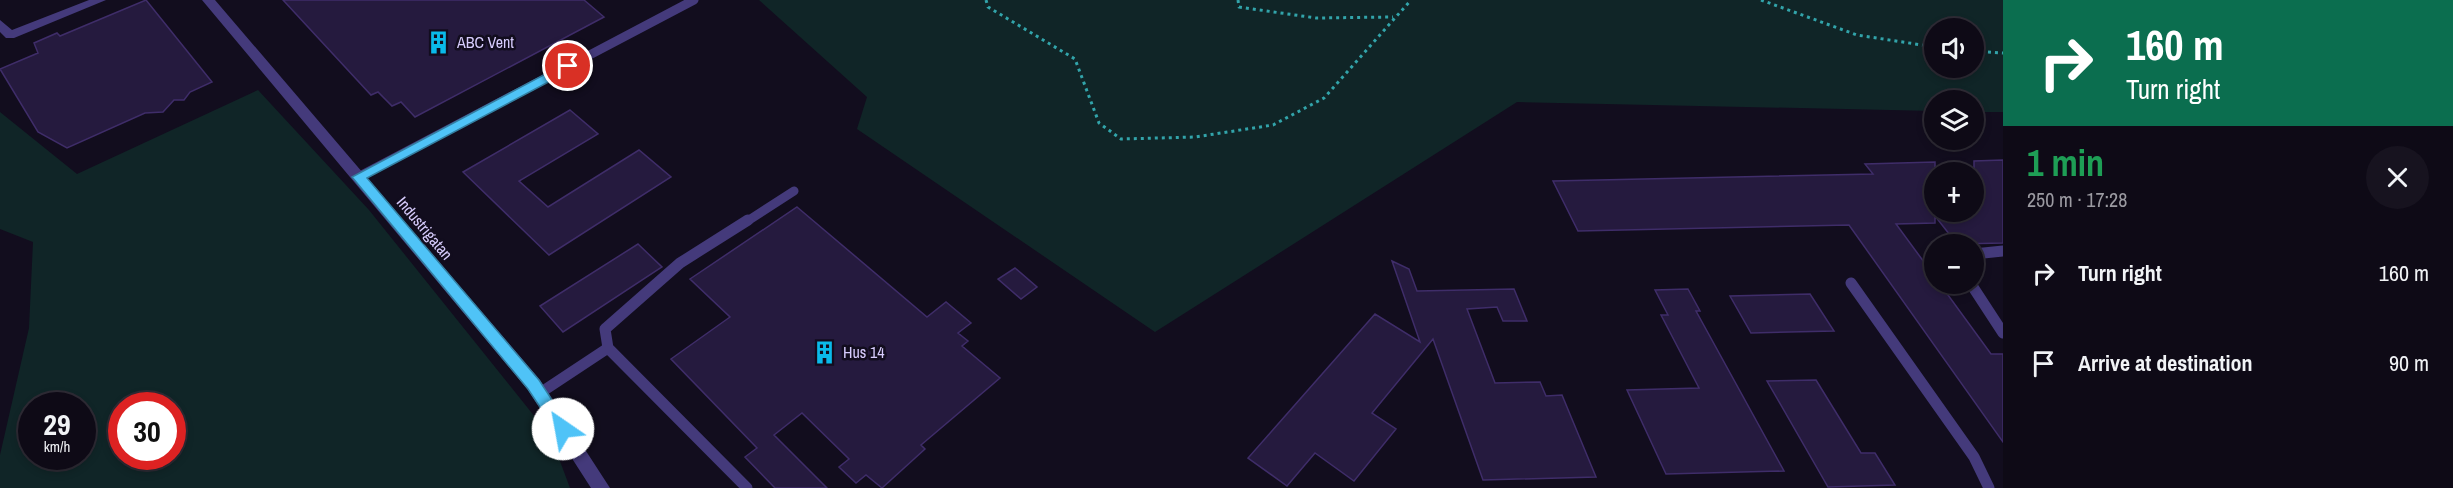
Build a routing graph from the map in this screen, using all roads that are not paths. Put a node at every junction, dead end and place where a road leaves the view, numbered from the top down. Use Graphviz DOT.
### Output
graph roads {
  1 [pos="100,0"];
  2 [pos="208,0"];
  3 [pos="694,0"];
  4 [pos="0,24"];
  5 [pos="358,177"];
  6 [pos="794,191"];
  7 [pos="2003,251"];
  8 [pos="1984,253"];
  9 [pos="1851,283"];
  10 [pos="1978,294"];
  11 [pos="2003,333"];
  12 [pos="608,348"];
  13 [pos="540,393"];
  14 [pos="601,488"];
  15 [pos="747,488"];
  16 [pos="1989,488"];
  1 -- 4 [label="street"];
  2 -- 5 [label="street, Industrigatan"];
  3 -- 5 [label="lane"];
  5 -- 13 [label="street, Industrigatan"];
  6 -- 12 [label="lane"];
  7 -- 8 [label="lane"];
  9 -- 16 [label="lane"];
  10 -- 11 [label="lane"];
  12 -- 13 [label="lane"];
  12 -- 15 [label="lane"];
  13 -- 14 [label="street, Industrigatan"];
}
